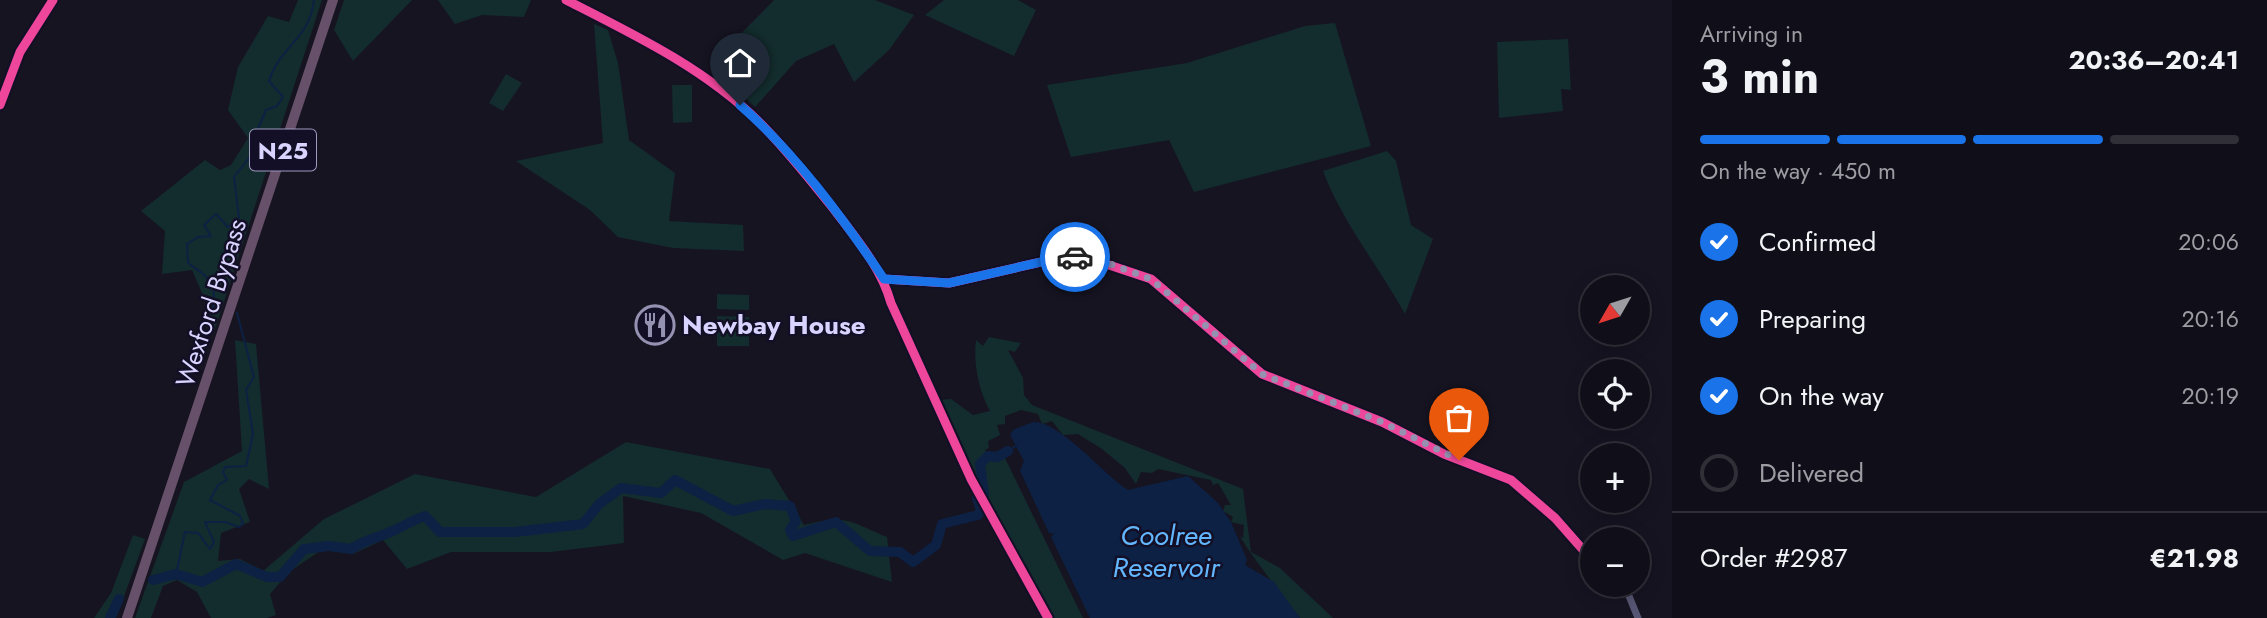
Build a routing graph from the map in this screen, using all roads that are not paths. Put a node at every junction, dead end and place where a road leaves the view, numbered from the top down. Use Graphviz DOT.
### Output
graph roads {
  1 [pos="53,0"];
  2 [pos="333,0"];
  3 [pos="566,0"];
  4 [pos="0,105"];
  5 [pos="884,279"];
  6 [pos="1580,546"];
  7 [pos="1629,597"];
  8 [pos="127,618"];
  9 [pos="1048,618"];
  10 [pos="1637,618"];
  1 -- 4 [label="street"];
  2 -- 8 [label="highway, Wexford Bypass / N25"];
  3 -- 5 [label="street"];
  5 -- 6 [label="street"];
  5 -- 9 [label="street"];
  7 -- 10 [label="street"];
}
